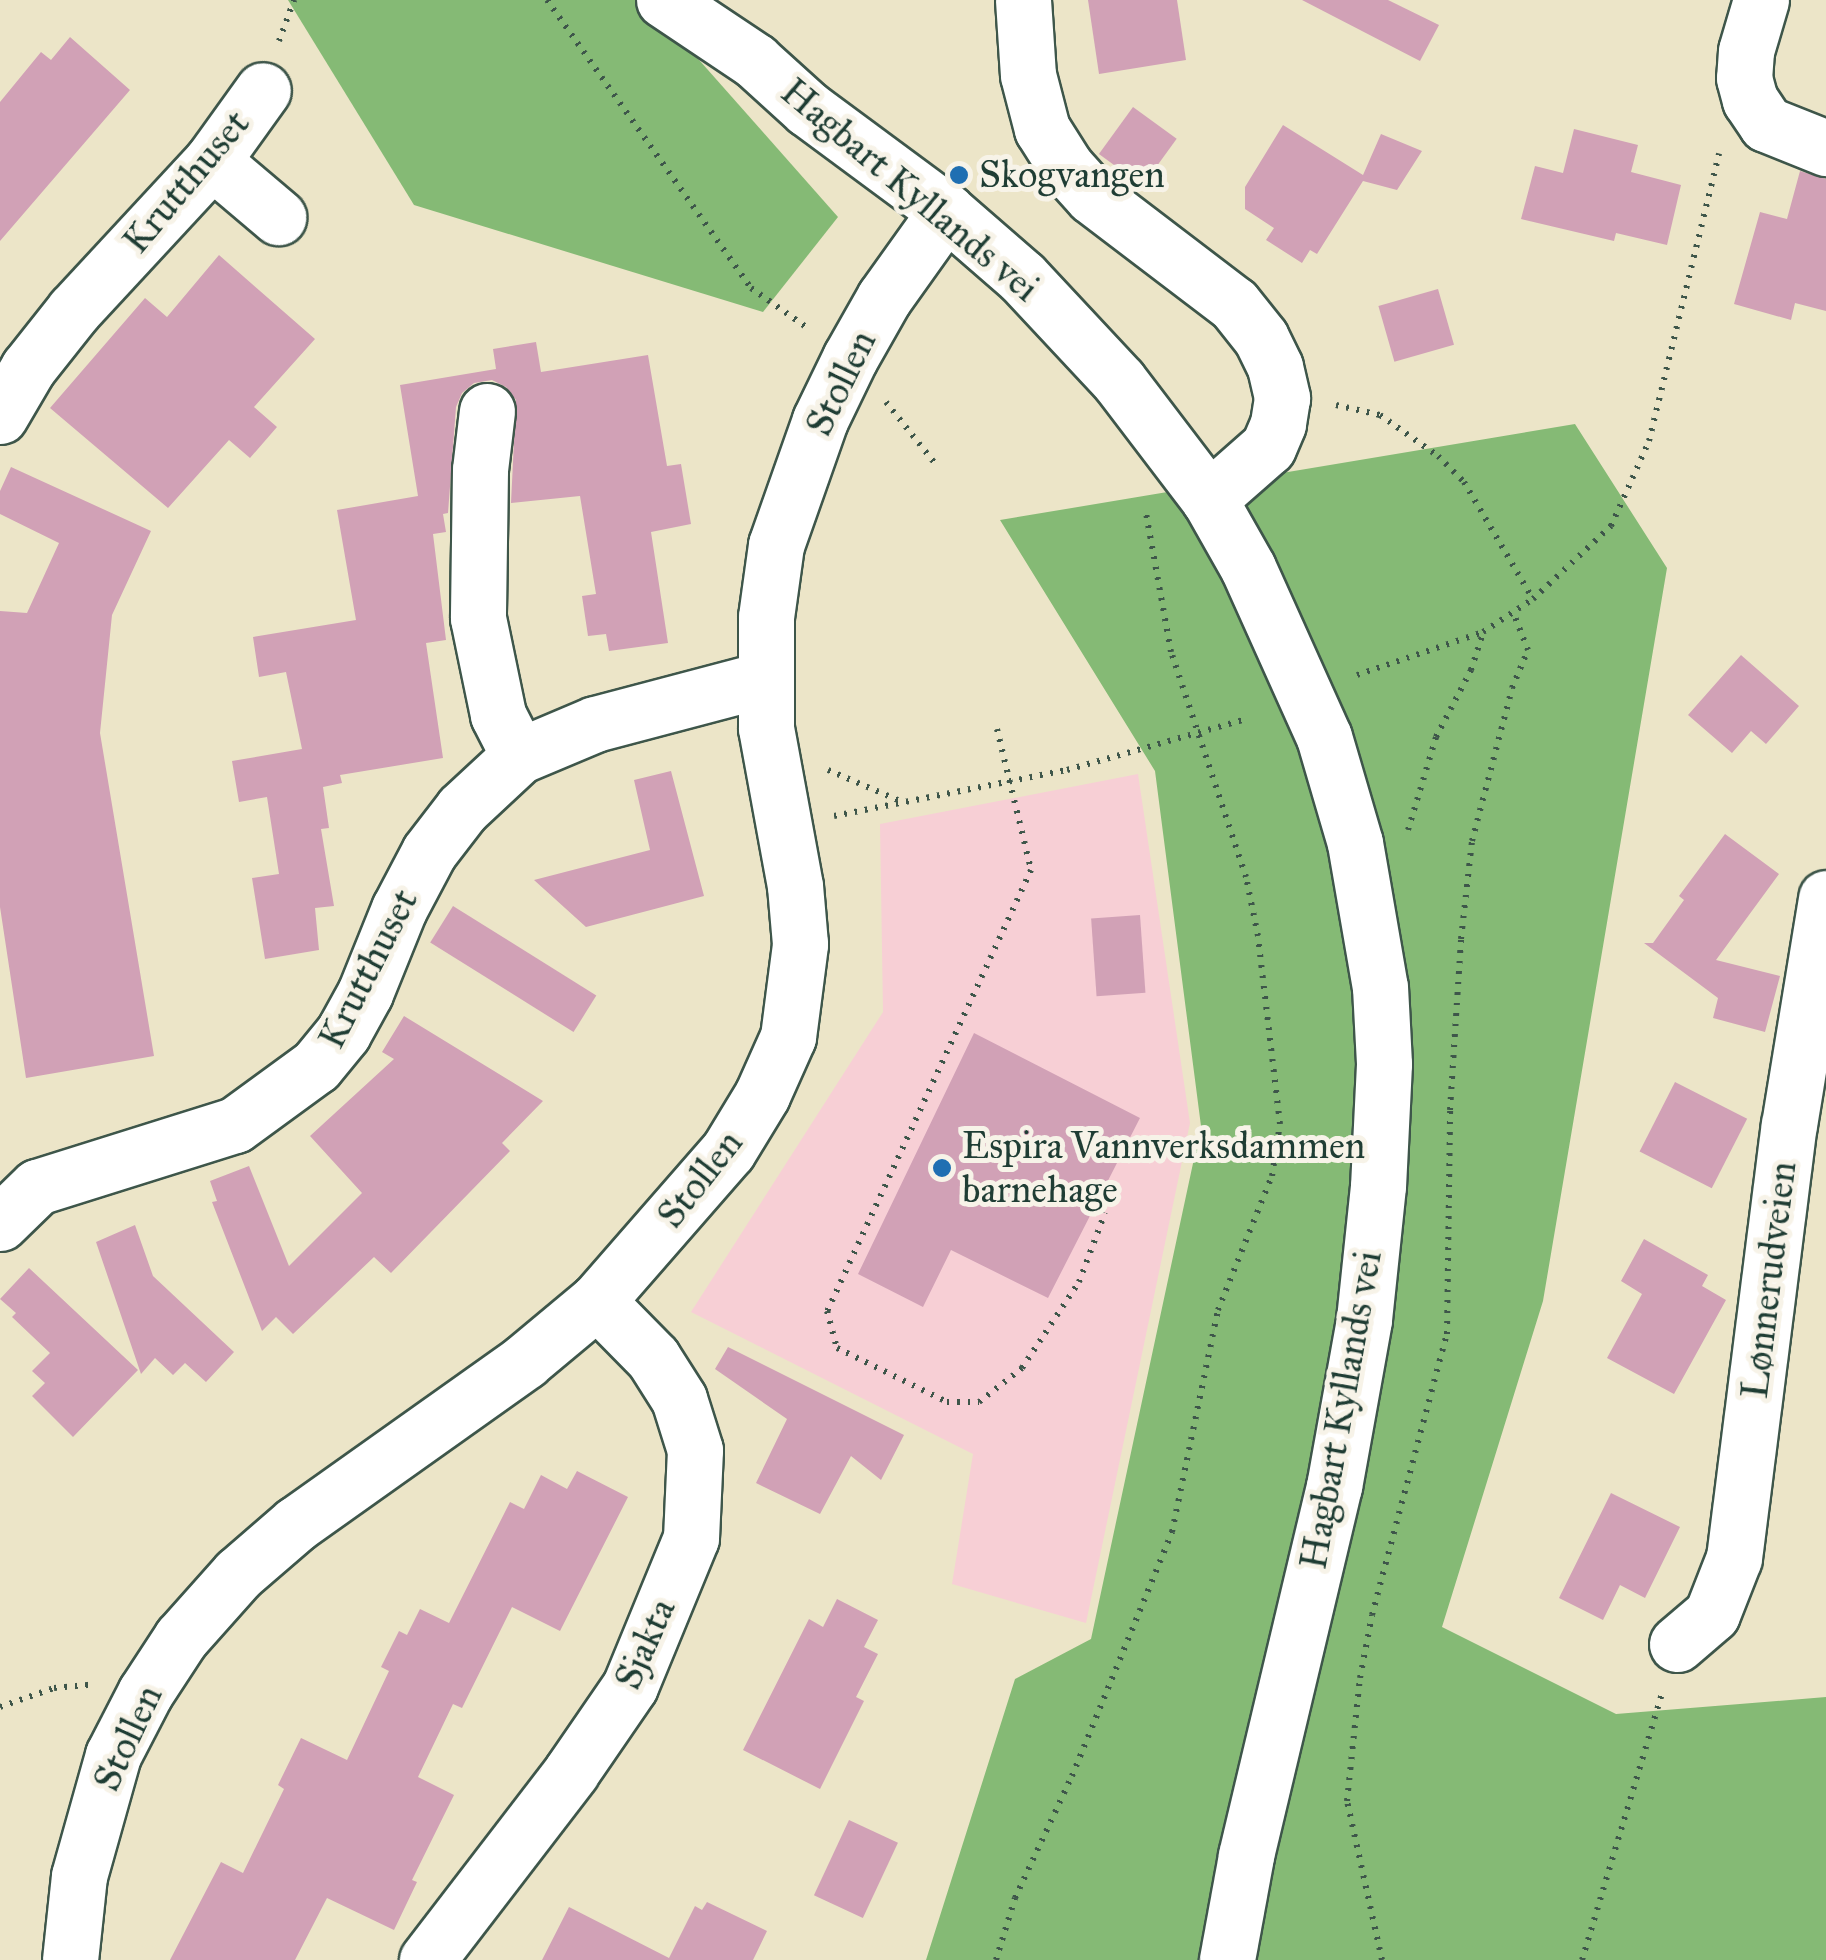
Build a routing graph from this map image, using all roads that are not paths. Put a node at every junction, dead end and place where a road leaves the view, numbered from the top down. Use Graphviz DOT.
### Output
graph roads {
  1 [pos="664,0"];
  2 [pos="712,0"];
  3 [pos="1023,0"];
  4 [pos="1761,0"];
  5 [pos="755,60"];
  6 [pos="263,90"];
  7 [pos="1826,148"];
  8 [pos="212,161"];
  9 [pos="946,211"];
  10 [pos="278,217"];
  11 [pos="487,411"];
  12 [pos="0,416"];
  13 [pos="1209,500"];
  14 [pos="765,679"];
  15 [pos="519,756"];
  16 [pos="1826,898"];
  17 [pos="5,1199"];
  18 [pos="597,1301"];
  19 [pos="1677,1644"];
  20 [pos="70,1960"];
  21 [pos="427,1960"];
  22 [pos="1226,1960"];
  1 -- 5 [label="street, Hagbart Kyllands vei"];
  2 -- 5 [label="street, Hagbart Kyllands vei"];
  3 -- 13 [label="street"];
  4 -- 7 [label="street"];
  5 -- 9 [label="street, Hagbart Kyllands vei"];
  6 -- 8 [label="street, Krutthuset"];
  8 -- 10 [label="street"];
  8 -- 12 [label="street, Krutthuset"];
  9 -- 13 [label="street, Hagbart Kyllands vei"];
  9 -- 14 [label="street, Stollen"];
  11 -- 15 [label="street"];
  13 -- 22 [label="street, Hagbart Kyllands vei"];
  14 -- 15 [label="street, Krutthuset"];
  14 -- 18 [label="street, Stollen"];
  15 -- 17 [label="street, Krutthuset"];
  16 -- 19 [label="street, Lønnerudveien"];
  18 -- 20 [label="street, Stollen"];
  18 -- 21 [label="street, Sjakta"];
}
